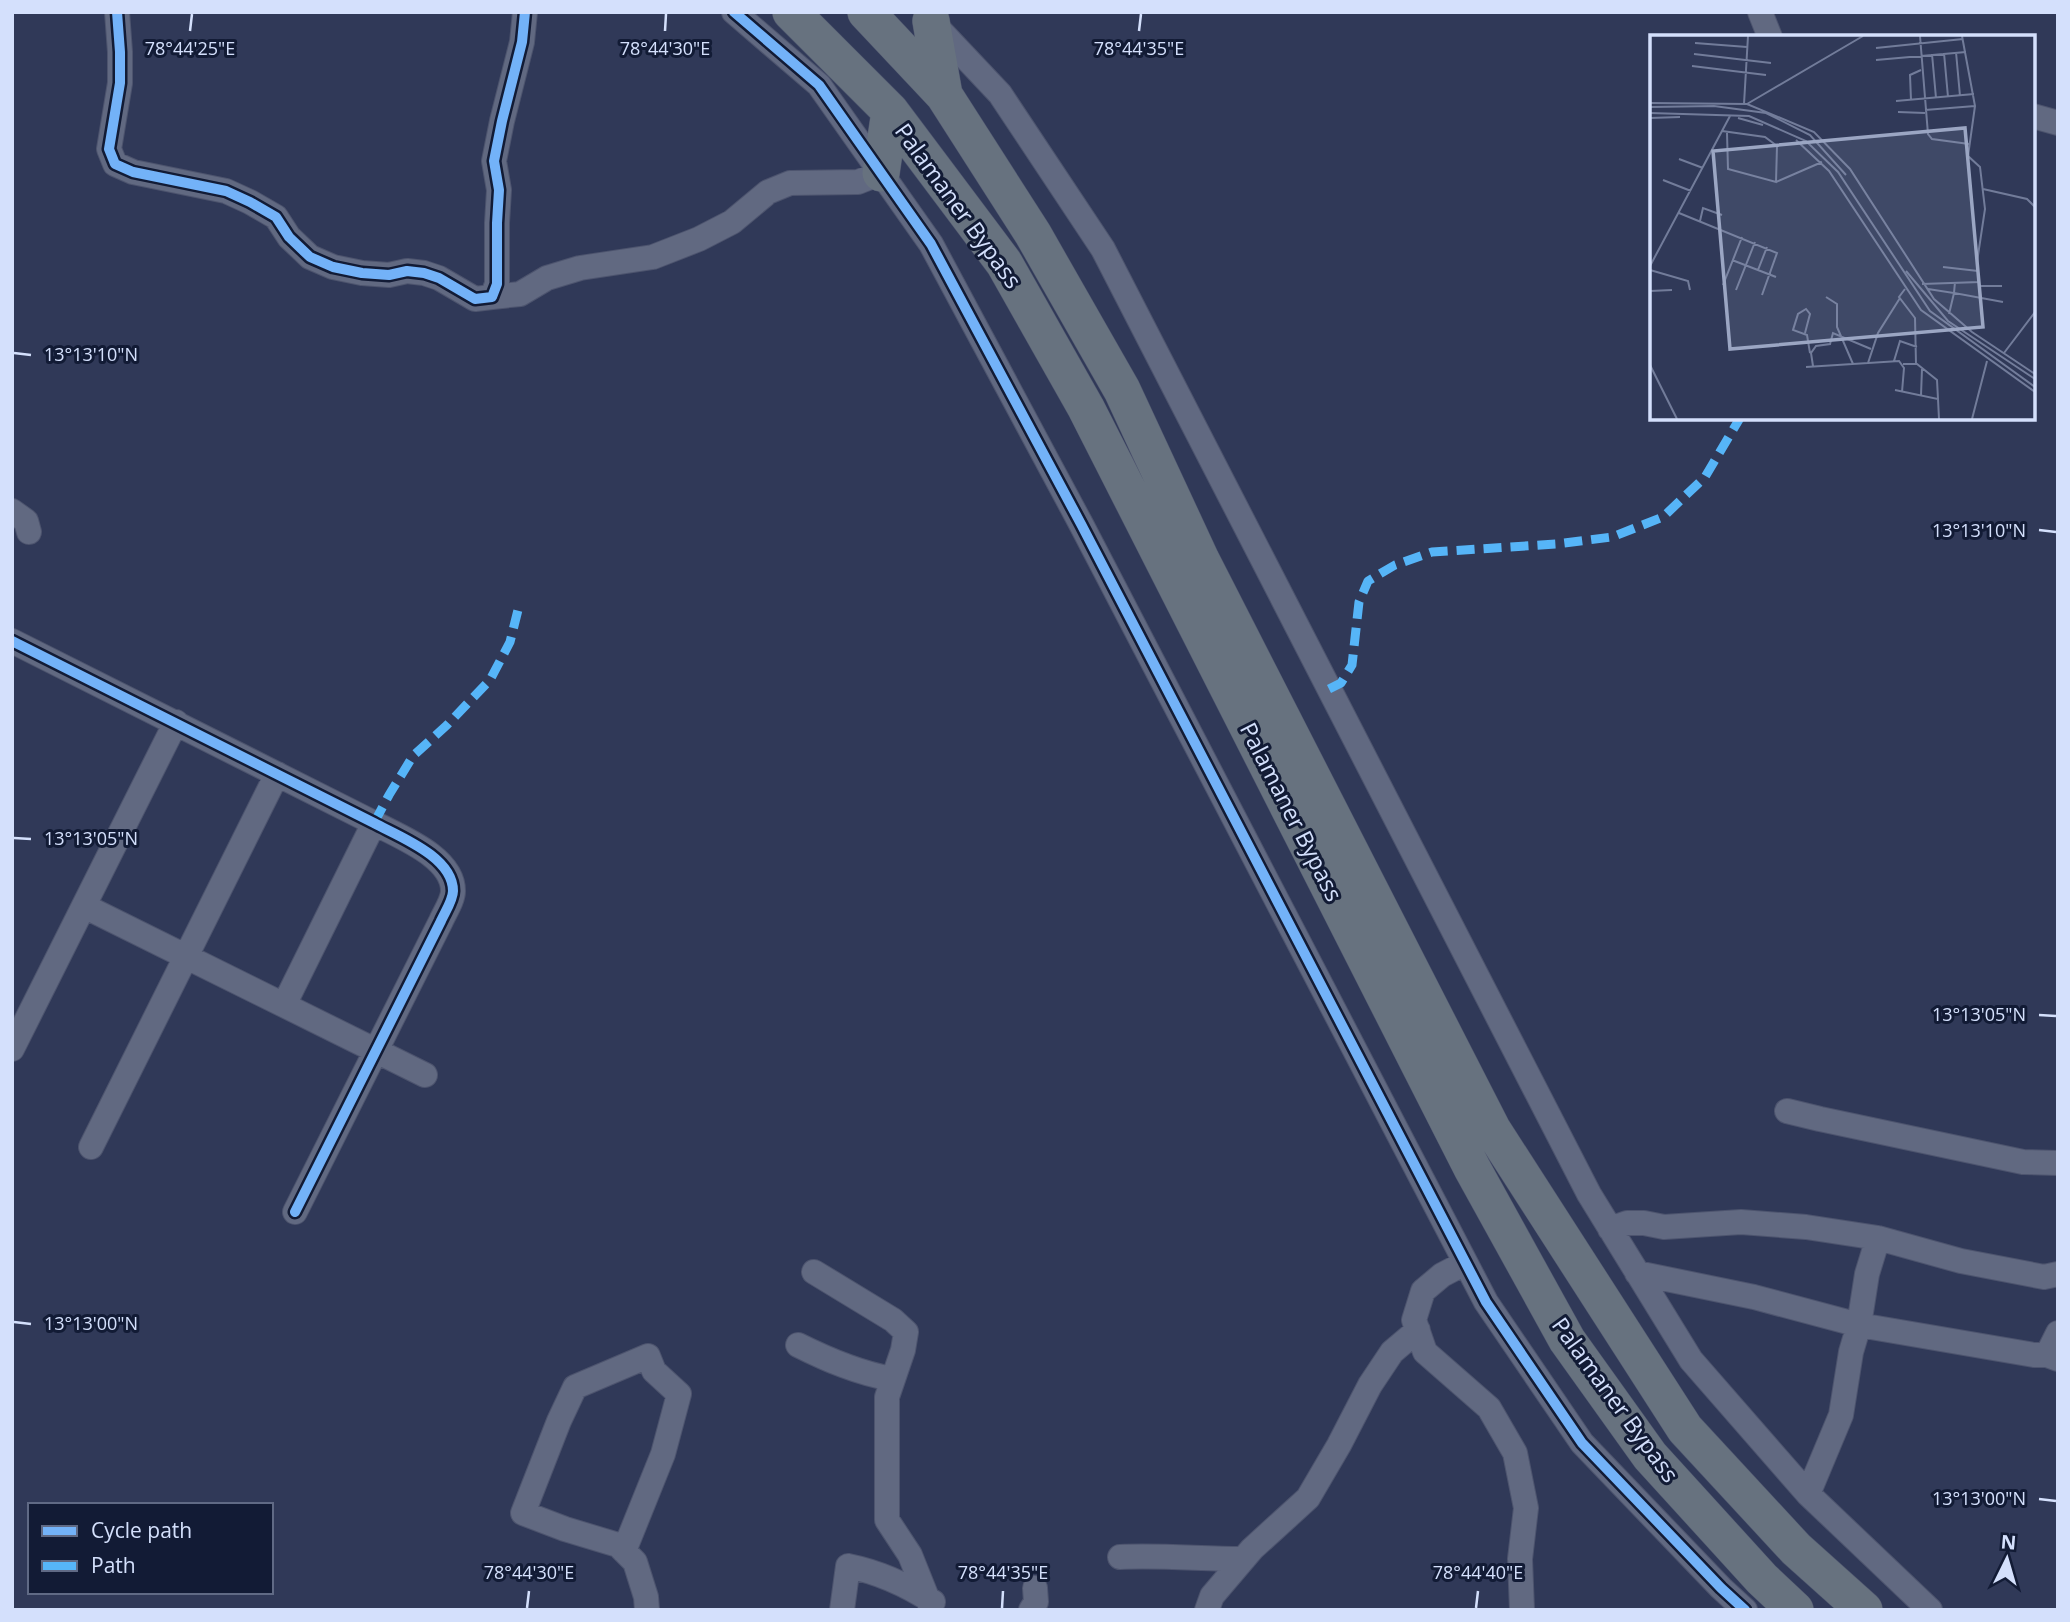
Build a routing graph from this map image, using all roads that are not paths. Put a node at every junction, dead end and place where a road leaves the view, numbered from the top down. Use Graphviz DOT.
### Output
graph roads {
  1 [pos="117,12"];
  2 [pos="526,12"];
  3 [pos="734,12"];
  4 [pos="791,12"];
  5 [pos="866,12"];
  6 [pos="1760,12"];
  7 [pos="927,17"];
  8 [pos="1769,35"];
  9 [pos="944,95"];
  10 [pos="890,111"];
  11 [pos="2035,117"];
  12 [pos="2058,123"];
  13 [pos="881,173"];
  14 [pos="492,297"];
  15 [pos="12,510"];
  16 [pos="29,532"];
  17 [pos="12,641"];
  18 [pos="176,722"];
  19 [pos="277,774"];
  20 [pos="374,823"];
  21 [pos="83,906"];
  22 [pos="186,957"];
  23 [pos="284,1005"];
  24 [pos="12,1049"];
  25 [pos="376,1051"];
  26 [pos="425,1075"];
  27 [pos="1787,1111"];
  28 [pos="91,1147"];
  29 [pos="2058,1164"];
  30 [pos="295,1212"];
  31 [pos="1610,1229"];
  32 [pos="1878,1238"];
  33 [pos="1465,1263"];
  34 [pos="814,1272"];
  35 [pos="1637,1273"];
  36 [pos="2053,1277"];
  37 [pos="1859,1325"];
  38 [pos="1418,1330"];
  39 [pos="798,1345"];
  40 [pos="2054,1349"];
  41 [pos="891,1379"];
  42 [pos="1808,1494"];
  43 [pos="624,1551"];
  44 [pos="1120,1556"];
  45 [pos="1243,1559"];
  46 [pos="935,1606"];
  47 [pos="647,1610"];
  48 [pos="842,1610"];
  49 [pos="1208,1610"];
  50 [pos="1522,1610"];
  51 [pos="1745,1610"];
  52 [pos="1795,1610"];
  53 [pos="1864,1610"];
  54 [pos="1930,1610"];
  1 -- 14 [label="street"];
  2 -- 14 [label="street"];
  3 -- 13 [label="street"];
  4 -- 10 [label="highway, Palamaner Bypass"];
  5 -- 9 [label="highway, Palamaner Bypass"];
  6 -- 8 [label="street"];
  7 -- 9 [label="highway"];
  7 -- 31 [label="street"];
  9 -- 53 [label="highway, Palamaner Bypass"];
  10 -- 13 [label="highway"];
  10 -- 52 [label="highway, Palamaner Bypass"];
  11 -- 12 [label="street"];
  13 -- 14 [label="street"];
  13 -- 33 [label="street"];
  15 -- 16 [label="street"];
  17 -- 18 [label="street"];
  18 -- 19 [label="street"];
  18 -- 21 [label="street"];
  19 -- 20 [label="street"];
  19 -- 22 [label="street"];
  20 -- 23 [label="street"];
  20 -- 25 [label="street"];
  21 -- 22 [label="street"];
  21 -- 24 [label="street"];
  22 -- 23 [label="street"];
  22 -- 28 [label="street"];
  23 -- 25 [label="street"];
  25 -- 26 [label="street"];
  25 -- 30 [label="street"];
  27 -- 29 [label="street"];
  31 -- 32 [label="street"];
  31 -- 35 [label="street"];
  32 -- 36 [label="street"];
  32 -- 37 [label="street"];
  33 -- 38 [label="street"];
  33 -- 51 [label="street"];
  34 -- 41 [label="street"];
  35 -- 37 [label="street"];
  35 -- 42 [label="street"];
  37 -- 40 [label="street"];
  37 -- 42 [label="street"];
  38 -- 45 [label="street"];
  38 -- 50 [label="street"];
  39 -- 41 [label="street"];
  41 -- 46 [label="street"];
  42 -- 54 [label="street"];
  43 -- 43 [label="street"];
  43 -- 47 [label="street"];
  44 -- 45 [label="street"];
  45 -- 49 [label="street"];
  46 -- 48 [label="street"];
}
